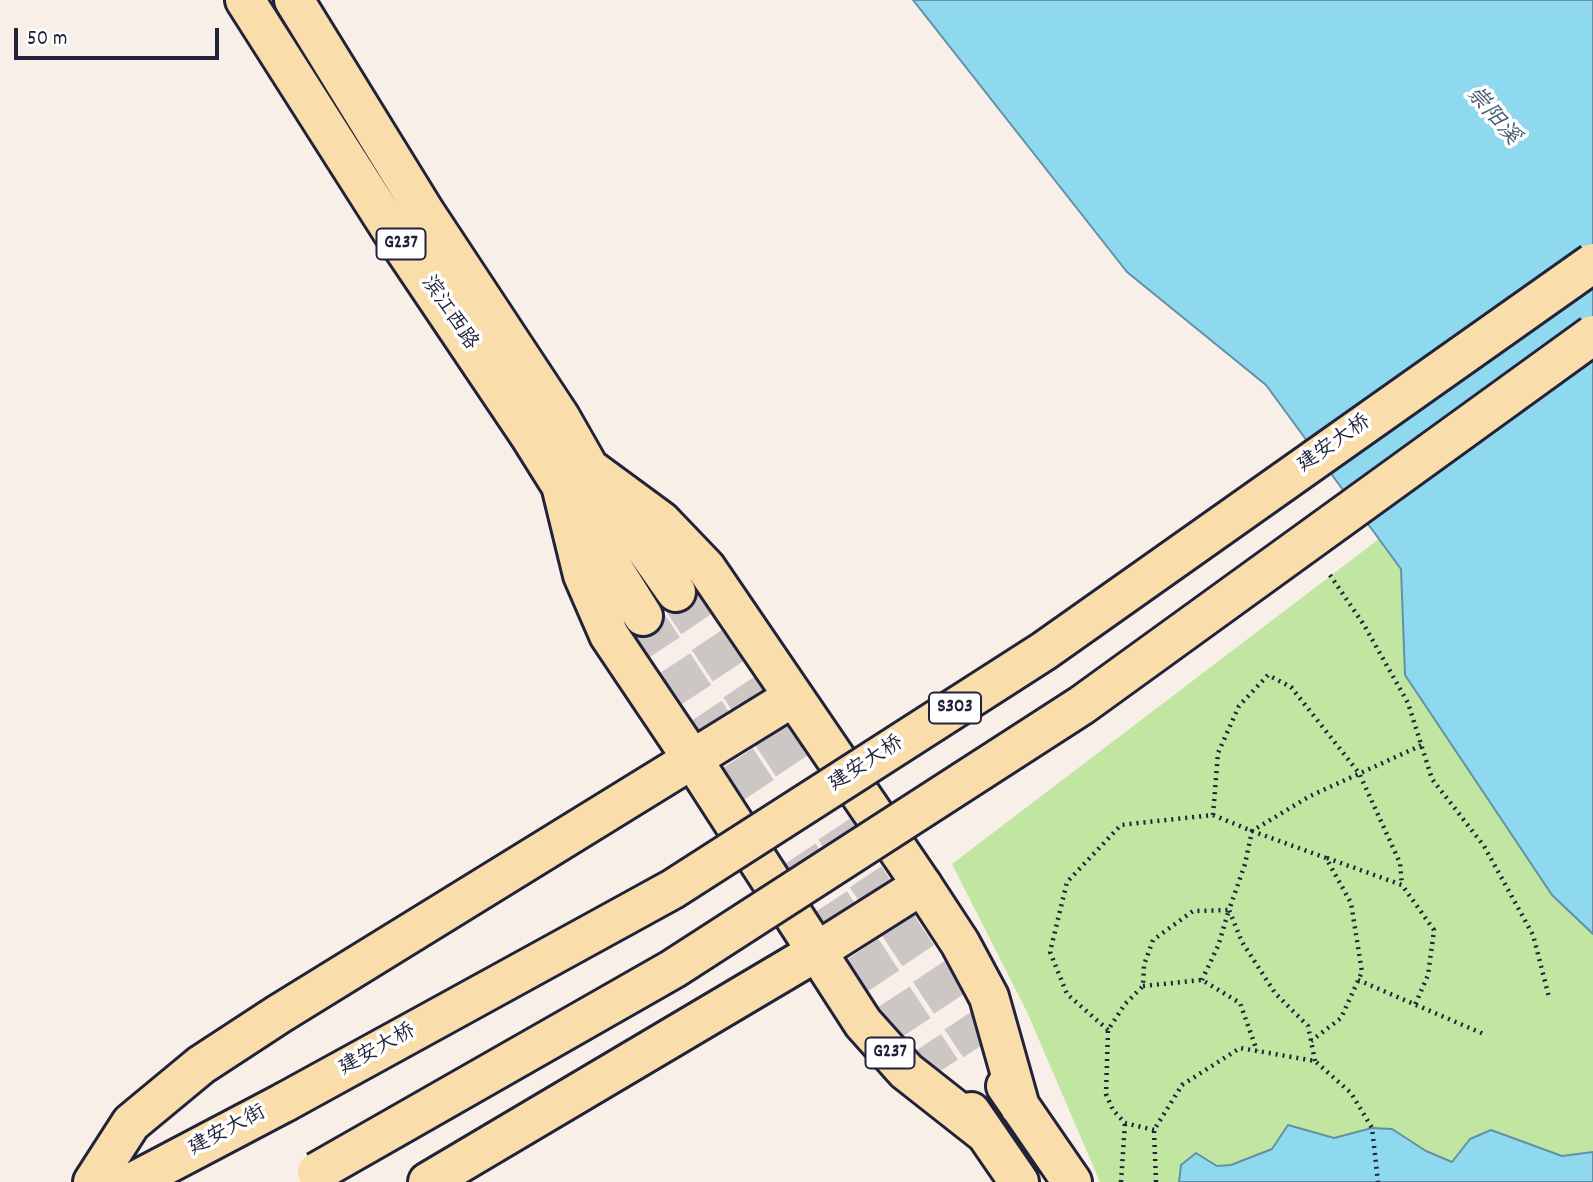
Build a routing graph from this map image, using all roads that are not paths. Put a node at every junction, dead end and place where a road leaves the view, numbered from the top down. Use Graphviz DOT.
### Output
graph roads {
  1 [pos="245,0"];
  2 [pos="294,0"];
  3 [pos="1593,263"];
  4 [pos="1593,335"];
  5 [pos="575,477"];
  6 [pos="676,592"];
  7 [pos="643,616"];
  8 [pos="793,697"];
  9 [pos="693,760"];
  10 [pos="922,885"];
  11 [pos="816,952"];
  12 [pos="979,1047"];
  13 [pos="942,1070"];
  14 [pos="285,1102"];
  15 [pos="1020,1107"];
  16 [pos="986,1134"];
  17 [pos="307,1177"];
  18 [pos="93,1182"];
  19 [pos="133,1182"];
  20 [pos="428,1182"];
  21 [pos="1019,1182"];
  22 [pos="1072,1182"];
  1 -- 5 [label="main road, 滨江西路 / G237"];
  2 -- 5 [label="main road, 滨江西路 / G237"];
  3 -- 14 [label="main road, 建安大桥 / S303, bridge"];
  4 -- 17 [label="main road, bridge"];
  5 -- 6 [label="main road"];
  5 -- 7 [label="main road"];
  5 -- 8 [label="main road"];
  5 -- 9 [label="main road, G237"];
  8 -- 9 [label="main road"];
  8 -- 10 [label="main road"];
  9 -- 11 [label="main road"];
  9 -- 18 [label="main road"];
  10 -- 11 [label="main road"];
  10 -- 15 [label="main road"];
  11 -- 16 [label="main road, G237"];
  11 -- 20 [label="main road"];
  12 -- 15 [label="main road"];
  13 -- 16 [label="main road"];
  14 -- 19 [label="main road, 建安大街"];
  15 -- 22 [label="main road"];
  16 -- 21 [label="main road, G237"];
}
